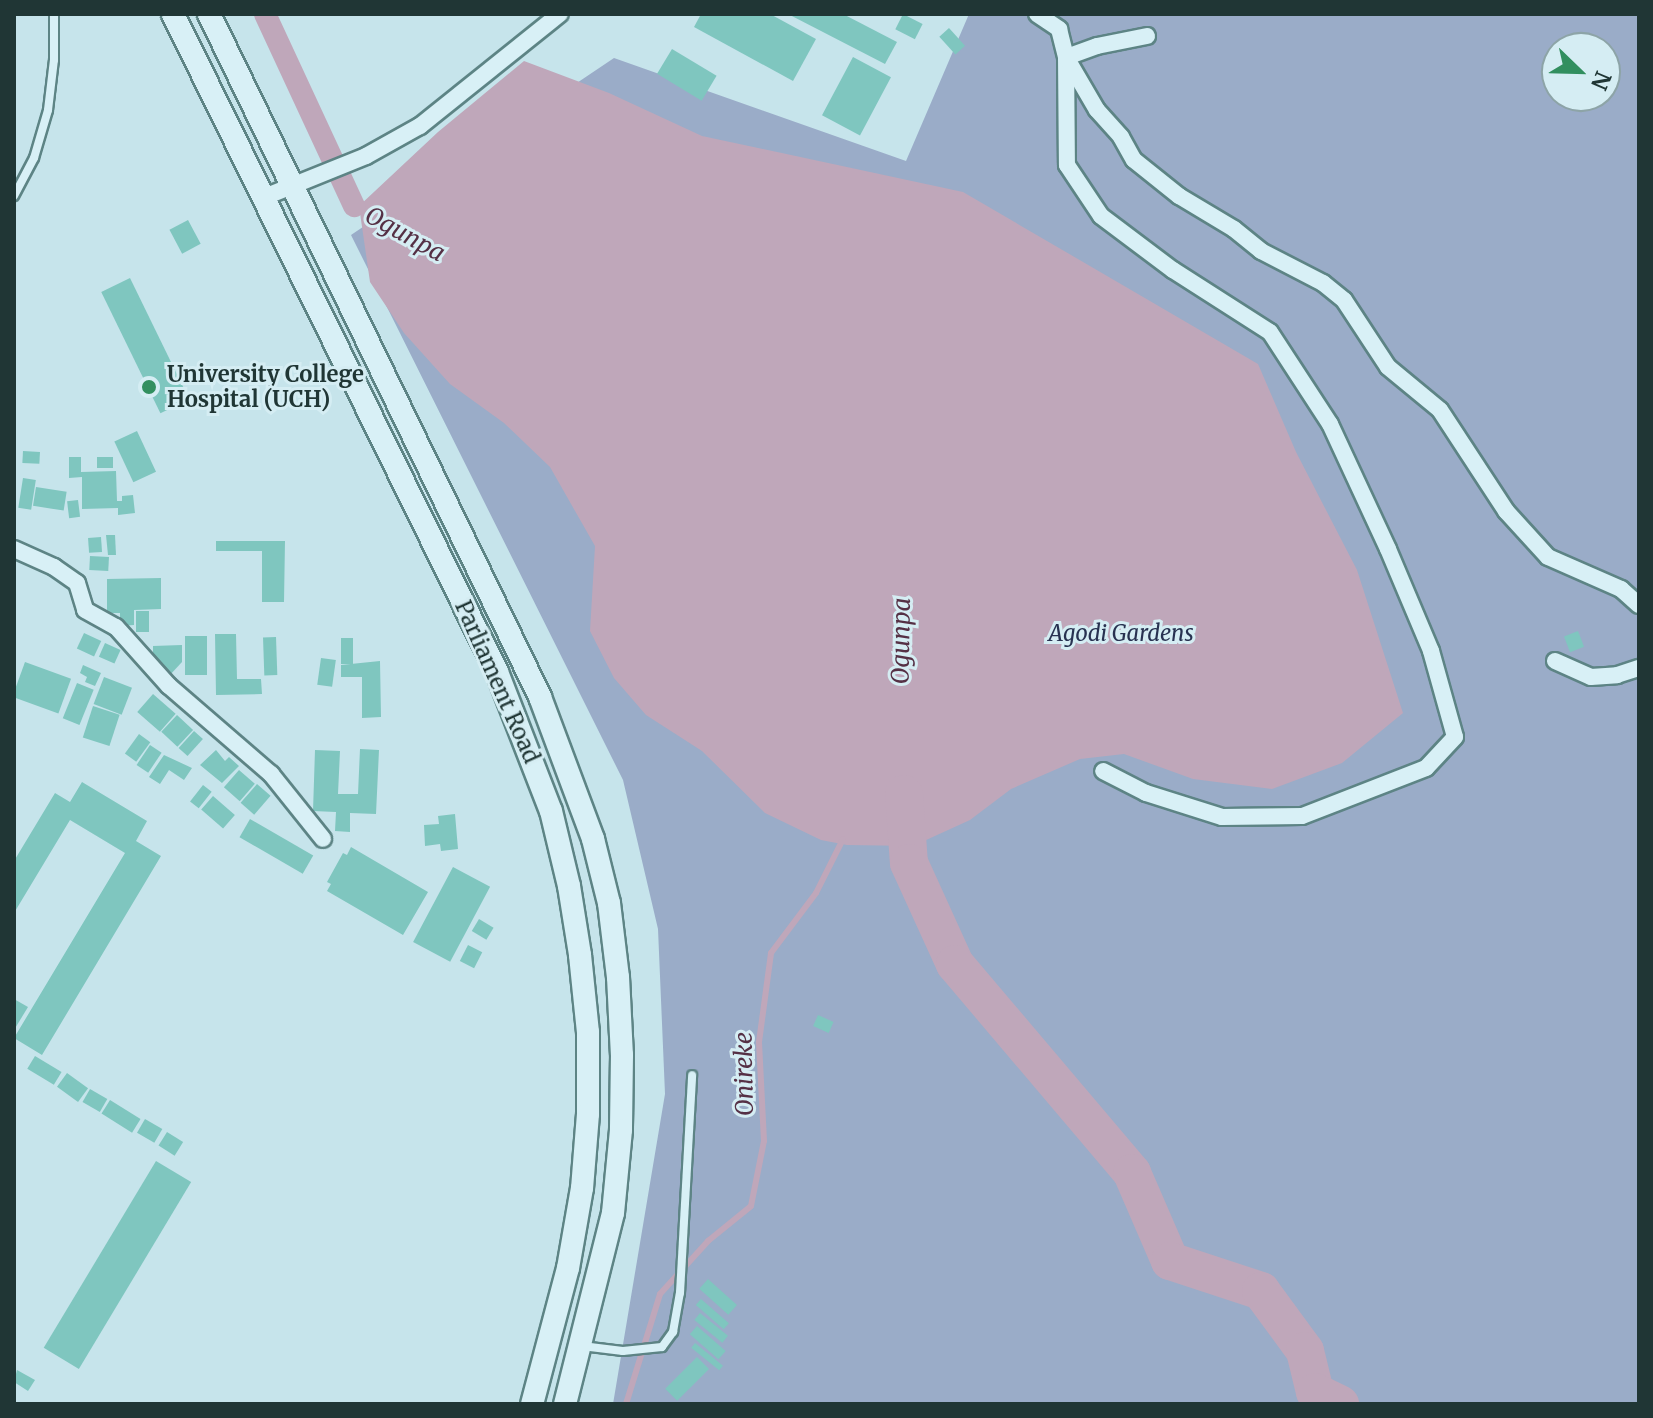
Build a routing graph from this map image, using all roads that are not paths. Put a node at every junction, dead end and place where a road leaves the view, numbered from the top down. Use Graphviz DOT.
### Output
graph roads {
  1 [pos="54,14"];
  2 [pos="173,14"];
  3 [pos="209,14"];
  4 [pos="560,14"];
  5 [pos="1037,14"];
  6 [pos="1147,36"];
  7 [pos="1066,57"];
  8 [pos="291,184"];
  9 [pos="14,196"];
  10 [pos="262,198"];
  11 [pos="14,549"];
  12 [pos="1639,605"];
  13 [pos="1555,661"];
  14 [pos="1639,668"];
  15 [pos="1103,771"];
  16 [pos="323,839"];
  17 [pos="692,1075"];
  18 [pos="581,1346"];
  19 [pos="532,1404"];
  20 [pos="565,1404"];
  1 -- 9 [label="lane"];
  2 -- 10 [label="main road, Parliament Road"];
  3 -- 8 [label="main road, Parliament Road"];
  4 -- 8 [label="street"];
  5 -- 7 [label="street"];
  6 -- 7 [label="street"];
  7 -- 12 [label="street"];
  7 -- 15 [label="street"];
  8 -- 10 [label="street"];
  8 -- 18 [label="main road, Parliament Road"];
  10 -- 19 [label="main road, Parliament Road"];
  11 -- 16 [label="street"];
  13 -- 14 [label="street"];
  17 -- 18 [label="lane"];
  18 -- 20 [label="main road, Parliament Road"];
}
